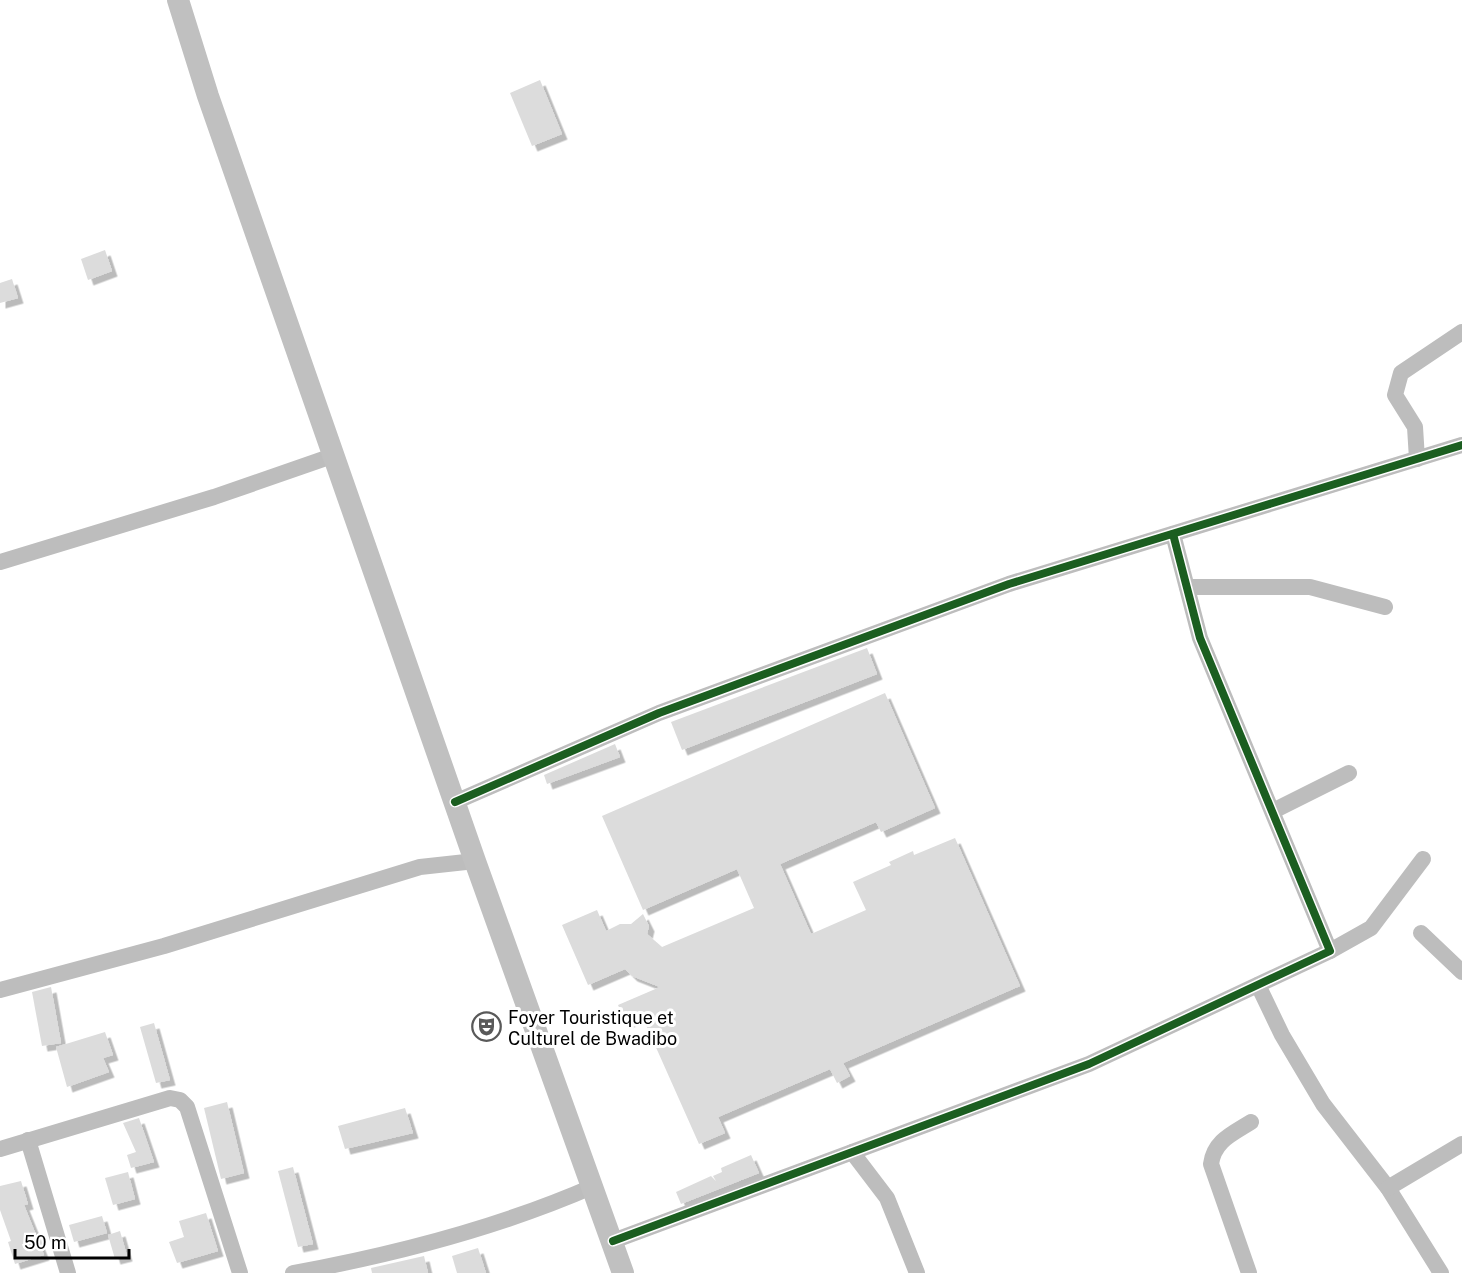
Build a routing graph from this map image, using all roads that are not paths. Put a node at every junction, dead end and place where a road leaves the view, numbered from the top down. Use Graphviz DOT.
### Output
graph roads {
  1 [pos="177,0"];
  2 [pos="1462,332"];
  3 [pos="1462,445"];
  4 [pos="334,455"];
  5 [pos="1417,459"];
  6 [pos="1173,534"];
  7 [pos="0,562"];
  8 [pos="1187,587"];
  9 [pos="1385,607"];
  10 [pos="1349,773"];
  11 [pos="455,802"];
  12 [pos="1274,811"];
  13 [pos="1423,859"];
  14 [pos="475,861"];
  15 [pos="1421,933"];
  16 [pos="1330,951"];
  17 [pos="1462,972"];
  18 [pos="1258,985"];
  19 [pos="0,990"];
  20 [pos="1251,1122"];
  21 [pos="28,1140"];
  22 [pos="1462,1144"];
  23 [pos="0,1149"];
  24 [pos="852,1152"];
  25 [pos="594,1186"];
  26 [pos="1388,1188"];
  27 [pos="613,1241"];
  28 [pos="68,1273"];
  29 [pos="240,1273"];
  30 [pos="293,1273"];
  31 [pos="623,1273"];
  32 [pos="916,1273"];
  33 [pos="1249,1273"];
  34 [pos="1441,1273"];
  1 -- 4 [label="main road"];
  2 -- 5 [label="street"];
  3 -- 5 [label="street"];
  4 -- 7 [label="street"];
  4 -- 11 [label="main road"];
  5 -- 6 [label="street"];
  6 -- 8 [label="street"];
  6 -- 11 [label="street"];
  8 -- 9 [label="street"];
  8 -- 12 [label="street"];
  10 -- 12 [label="street"];
  11 -- 14 [label="main road"];
  12 -- 16 [label="street"];
  13 -- 16 [label="street"];
  14 -- 19 [label="street"];
  14 -- 25 [label="main road"];
  15 -- 17 [label="street"];
  16 -- 18 [label="street"];
  18 -- 24 [label="street"];
  18 -- 26 [label="street"];
  20 -- 33 [label="street"];
  21 -- 23 [label="street"];
  21 -- 28 [label="street"];
  21 -- 29 [label="street"];
  22 -- 26 [label="street"];
  24 -- 27 [label="street"];
  24 -- 32 [label="street"];
  25 -- 27 [label="main road"];
  25 -- 30 [label="street"];
  26 -- 34 [label="street"];
  27 -- 31 [label="main road"];
}
